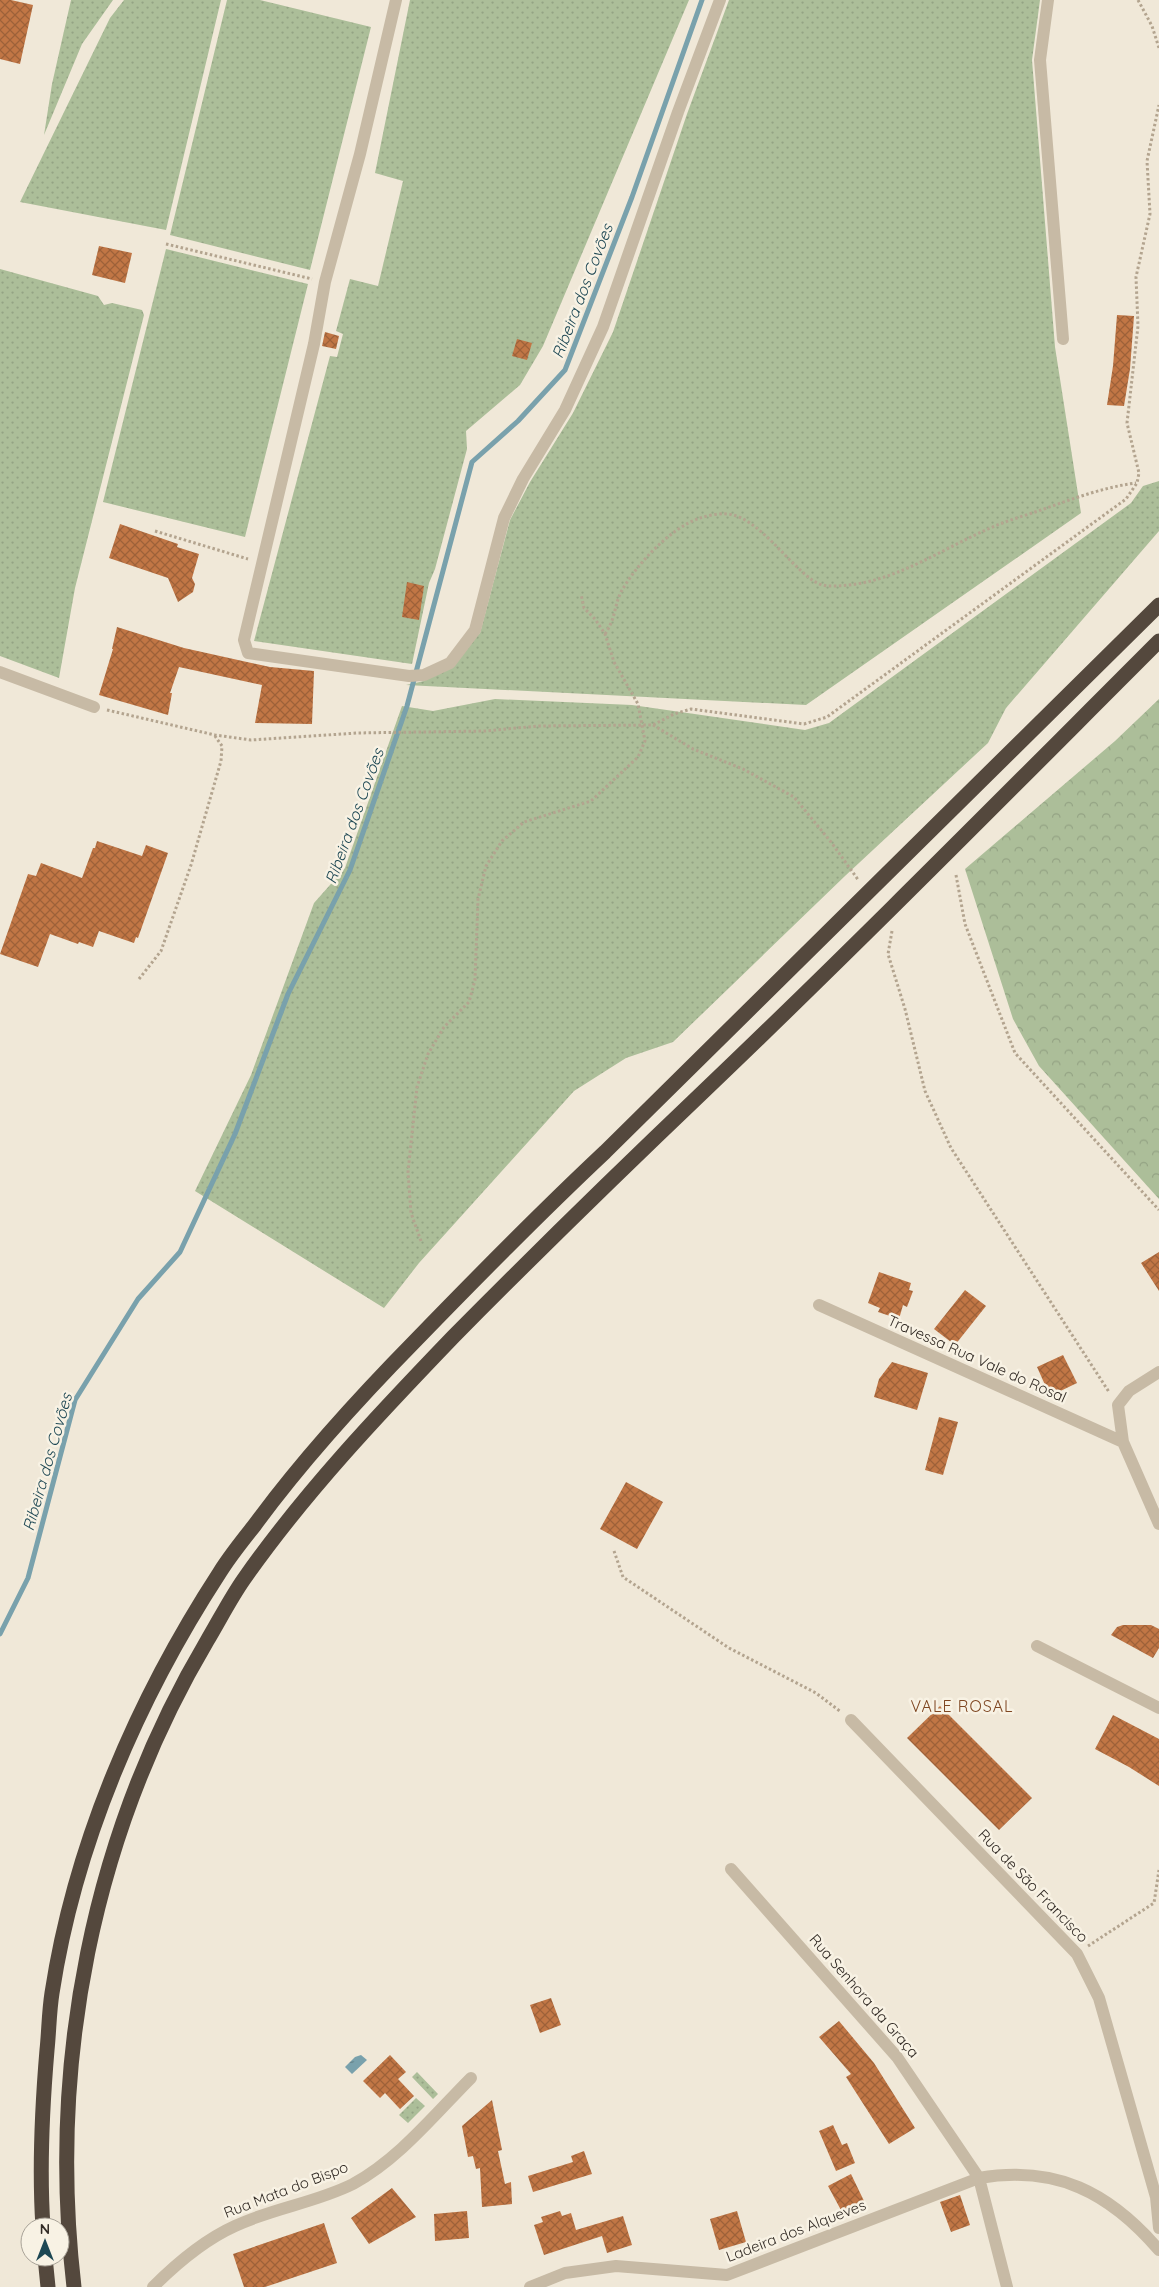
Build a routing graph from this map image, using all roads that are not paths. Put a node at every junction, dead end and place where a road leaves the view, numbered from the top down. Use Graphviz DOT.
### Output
graph roads {
  1 [pos="396,0"];
  2 [pos="720,0"];
  3 [pos="1048,0"];
  4 [pos="1063,339"];
  5 [pos="1159,605"];
  6 [pos="1159,641"];
  7 [pos="0,672"];
  8 [pos="94,707"];
  9 [pos="818,1305"];
  10 [pos="1159,1372"];
  11 [pos="1123,1442"];
  12 [pos="1159,1524"];
  13 [pos="1037,1646"];
  14 [pos="1159,1708"];
  15 [pos="851,1720"];
  16 [pos="731,1869"];
  17 [pos="471,2078"];
  18 [pos="979,2178"];
  19 [pos="42,2217"];
  20 [pos="1159,2228"];
  21 [pos="1157,2244"];
  22 [pos="46,2267"];
  23 [pos="728,2281"];
  24 [pos="48,2287"];
  25 [pos="74,2287"];
  26 [pos="153,2287"];
  27 [pos="530,2287"];
  28 [pos="1007,2287"];
  1 -- 2 [label="street"];
  3 -- 4 [label="street"];
  5 -- 19 [label="highway"];
  6 -- 25 [label="highway"];
  7 -- 8 [label="street"];
  9 -- 11 [label="street, Travessa Rua Vale do Rosal"];
  10 -- 11 [label="street"];
  11 -- 12 [label="street"];
  13 -- 14 [label="street"];
  15 -- 20 [label="street, Rua de São Francisco"];
  16 -- 18 [label="street, Rua Senhora da Graça"];
  17 -- 26 [label="street, Rua Mata do Bispo"];
  18 -- 21 [label="street, Ladeira dos Alqueves"];
  18 -- 23 [label="street, Ladeira dos Alqueves"];
  18 -- 28 [label="street, Rua Senhora da Graça"];
  22 -- 24 [label="highway"];
  23 -- 27 [label="street, Ladeira dos Alqueves"];
}
